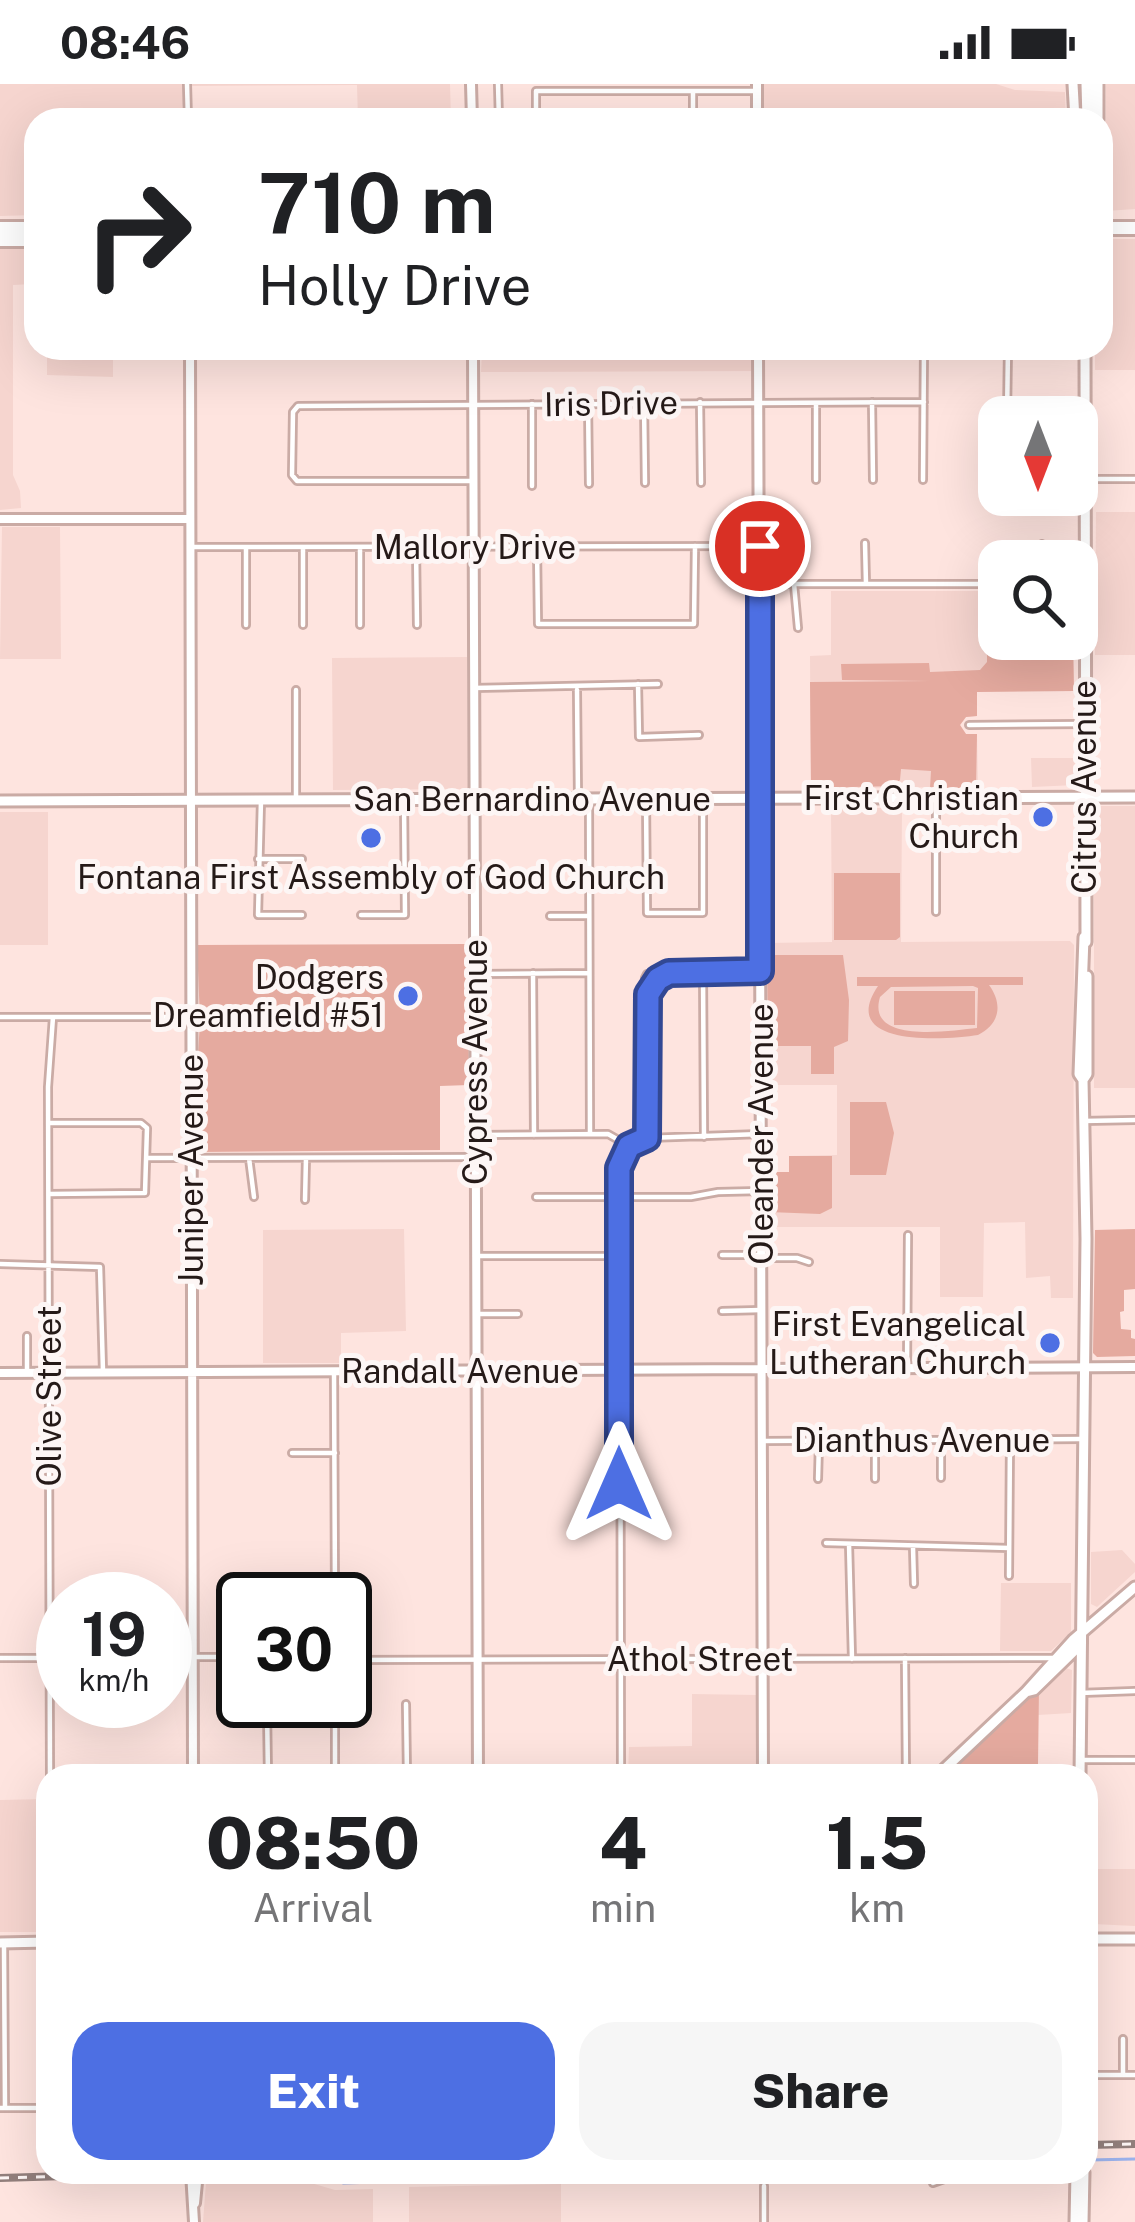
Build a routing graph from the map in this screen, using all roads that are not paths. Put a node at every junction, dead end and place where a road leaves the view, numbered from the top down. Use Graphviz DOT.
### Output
graph roads {
  1 [pos="757,87"];
  2 [pos="693,92"];
  3 [pos="536,108"];
  4 [pos="693,108"];
  5 [pos="190,360"];
  6 [pos="473,360"];
  7 [pos="758,360"];
  8 [pos="924,360"];
  9 [pos="1008,360"];
  10 [pos="1085,360"];
  11 [pos="1007,396"];
  12 [pos="1084,396"];
  13 [pos="588,402"];
  14 [pos="700,402"];
  15 [pos="758,402"];
  16 [pos="924,402"];
  17 [pos="644,403"];
  18 [pos="816,403"];
  19 [pos="872,403"];
  20 [pos="532,404"];
  21 [pos="474,405"];
  22 [pos="1098,479"];
  23 [pos="1135,479"];
  24 [pos="816,480"];
  25 [pos="873,480"];
  26 [pos="474,481"];
  27 [pos="923,481"];
  28 [pos="645,483"];
  29 [pos="701,483"];
  30 [pos="589,484"];
  31 [pos="532,486"];
  32 [pos="0,519"];
  33 [pos="189,519"];
  34 [pos="866,543"];
  35 [pos="474,546"];
  36 [pos="695,546"];
  37 [pos="760,546"];
  38 [pos="189,547"];
  39 [pos="246,547"];
  40 [pos="303,547"];
  41 [pos="360,547"];
  42 [pos="416,547"];
  43 [pos="537,547"];
  44 [pos="760,584"];
  45 [pos="794,584"];
  46 [pos="866,584"];
  47 [pos="978,584"];
  48 [pos="246,625"];
  49 [pos="303,625"];
  50 [pos="360,625"];
  51 [pos="417,625"];
  52 [pos="798,628"];
  53 [pos="1083,660"];
  54 [pos="658,683"];
  55 [pos="638,684"];
  56 [pos="474,688"];
  57 [pos="577,688"];
  58 [pos="296,690"];
  59 [pos="1084,724"];
  60 [pos="969,725"];
  61 [pos="699,734"];
  62 [pos="1084,797"];
  63 [pos="1135,797"];
  64 [pos="584,798"];
  65 [pos="759,798"];
  66 [pos="936,798"];
  67 [pos="475,799"];
  68 [pos="646,799"];
  69 [pos="703,799"];
  70 [pos="261,800"];
  71 [pos="296,800"];
  72 [pos="404,800"];
  73 [pos="0,801"];
  74 [pos="190,801"];
  75 [pos="258,859"];
  76 [pos="302,859"];
  77 [pos="578,860"];
  78 [pos="589,860"];
  79 [pos="936,912"];
  80 [pos="302,915"];
  81 [pos="362,915"];
  82 [pos="550,916"];
  83 [pos="589,916"];
  84 [pos="703,971"];
  85 [pos="760,971"];
  86 [pos="532,973"];
  87 [pos="589,973"];
  88 [pos="474,974"];
  89 [pos="0,1017"];
  90 [pos="53,1017"];
  91 [pos="191,1017"];
  92 [pos="1135,1120"];
  93 [pos="1083,1121"];
  94 [pos="48,1123"];
  95 [pos="590,1134"];
  96 [pos="761,1134"];
  97 [pos="476,1135"];
  98 [pos="533,1135"];
  99 [pos="704,1137"];
  100 [pos="647,1138"];
  101 [pos="629,1146"];
  102 [pos="476,1157"];
  103 [pos="147,1158"];
  104 [pos="191,1158"];
  105 [pos="249,1158"];
  106 [pos="306,1158"];
  107 [pos="761,1191"];
  108 [pos="49,1194"];
  109 [pos="254,1197"];
  110 [pos="536,1197"];
  111 [pos="619,1197"];
  112 [pos="305,1200"];
  113 [pos="908,1235"];
  114 [pos="722,1255"];
  115 [pos="475,1256"];
  116 [pos="619,1256"];
  117 [pos="761,1256"];
  118 [pos="809,1262"];
  119 [pos="0,1264"];
  120 [pos="49,1265"];
  121 [pos="761,1310"];
  122 [pos="722,1311"];
  123 [pos="476,1314"];
  124 [pos="518,1314"];
  125 [pos="27,1336"];
  126 [pos="1082,1367"];
  127 [pos="1135,1367"];
  128 [pos="907,1369"];
  129 [pos="619,1370"];
  130 [pos="762,1370"];
  131 [pos="334,1371"];
  132 [pos="476,1371"];
  133 [pos="0,1372"];
  134 [pos="27,1372"];
  135 [pos="50,1372"];
  136 [pos="103,1372"];
  137 [pos="192,1372"];
  138 [pos="1010,1439"];
  139 [pos="1082,1439"];
  140 [pos="819,1440"];
  141 [pos="875,1440"];
  142 [pos="941,1440"];
  143 [pos="762,1441"];
  144 [pos="292,1453"];
  145 [pos="335,1453"];
  146 [pos="940,1478"];
  147 [pos="818,1479"];
  148 [pos="875,1479"];
  149 [pos="826,1543"];
  150 [pos="849,1543"];
  151 [pos="913,1546"];
  152 [pos="1009,1548"];
  153 [pos="50,1572"];
  154 [pos="335,1572"];
  155 [pos="1009,1576"];
  156 [pos="914,1584"];
  157 [pos="1133,1594"];
  158 [pos="1080,1609"];
  159 [pos="1107,1612"];
  160 [pos="1080,1637"];
  161 [pos="193,1657"];
  162 [pos="216,1657"];
  163 [pos="0,1658"];
  164 [pos="36,1658"];
  165 [pos="905,1658"];
  166 [pos="763,1659"];
  167 [pos="852,1659"];
  168 [pos="372,1660"];
  169 [pos="478,1660"];
  170 [pos="620,1660"];
  171 [pos="1058,1660"];
  172 [pos="1080,1666"];
  173 [pos="1135,1691"];
  174 [pos="1080,1693"];
  175 [pos="406,1704"];
  176 [pos="50,1728"];
  177 [pos="268,1728"];
  178 [pos="335,1728"];
  179 [pos="1080,1760"];
  180 [pos="1135,1760"];
  181 [pos="50,1764"];
  182 [pos="193,1764"];
  183 [pos="268,1764"];
  184 [pos="335,1764"];
  185 [pos="406,1764"];
  186 [pos="478,1764"];
  187 [pos="621,1764"];
  188 [pos="763,1764"];
  189 [pos="906,1764"];
  190 [pos="950,1764"];
  191 [pos="1080,1764"];
  192 [pos="1098,1939"];
  193 [pos="1135,1939"];
  194 [pos="36,1942"];
  195 [pos="2,1943"];
  196 [pos="1123,2039"];
  197 [pos="1098,2075"];
  198 [pos="1123,2075"];
  199 [pos="1135,2075"];
  200 [pos="2,2108"];
  201 [pos="36,2108"];
  202 [pos="195,2184"];
  203 [pos="1078,2184"];
  204 [pos="764,2186"];
  205 [pos="194,2222"];
  206 [pos="764,2222"];
  207 [pos="1080,2222"];
  1 -- 2 [label="street"];
  2 -- 3 [label="street"];
  2 -- 4 [label="street"];
  5 -- 33 [label="street, Juniper Avenue"];
  6 -- 21 [label="street, Cypress Avenue"];
  7 -- 15 [label="street, Oleander Avenue"];
  8 -- 16 [label="street"];
  9 -- 11 [label="street"];
  10 -- 12 [label="main road, Citrus Avenue"];
  13 -- 17 [label="street, Iris Drive"];
  13 -- 20 [label="street, Iris Drive"];
  13 -- 30 [label="street"];
  14 -- 15 [label="street, Iris Drive"];
  14 -- 17 [label="street, Iris Drive"];
  14 -- 29 [label="street"];
  15 -- 18 [label="street, Iris Drive"];
  15 -- 37 [label="street, Oleander Avenue"];
  16 -- 19 [label="street, Iris Drive"];
  16 -- 27 [label="street"];
  17 -- 28 [label="street"];
  18 -- 19 [label="street, Iris Drive"];
  18 -- 24 [label="street"];
  19 -- 25 [label="street"];
  20 -- 21 [label="street, Iris Drive"];
  20 -- 31 [label="street"];
  21 -- 26 [label="street, Cypress Avenue"];
  21 -- 26 [label="street, Iris Drive"];
  22 -- 23 [label="street"];
  26 -- 35 [label="street, Cypress Avenue"];
  32 -- 33 [label="street"];
  33 -- 38 [label="street, Juniper Avenue"];
  34 -- 46 [label="street"];
  35 -- 42 [label="street, Mallory Drive"];
  35 -- 43 [label="street, Mallory Drive"];
  35 -- 56 [label="street, Cypress Avenue"];
  36 -- 37 [label="street, Mallory Drive"];
  36 -- 43 [label="street, Mallory Drive"];
  36 -- 43 [label="street"];
  37 -- 44 [label="street, Oleander Avenue"];
  38 -- 39 [label="street, Mallory Drive"];
  38 -- 74 [label="street, Juniper Avenue"];
  39 -- 40 [label="street, Mallory Drive"];
  39 -- 48 [label="street"];
  40 -- 41 [label="street, Mallory Drive"];
  40 -- 49 [label="street"];
  41 -- 42 [label="street, Mallory Drive"];
  41 -- 50 [label="street"];
  42 -- 51 [label="street"];
  44 -- 45 [label="street"];
  44 -- 65 [label="street, Oleander Avenue"];
  45 -- 46 [label="street"];
  45 -- 52 [label="street"];
  46 -- 47 [label="street"];
  53 -- 59 [label="main road, Citrus Avenue"];
  54 -- 55 [label="street"];
  55 -- 57 [label="street"];
  55 -- 61 [label="street"];
  56 -- 57 [label="street"];
  56 -- 67 [label="street, Cypress Avenue"];
  57 -- 64 [label="street"];
  58 -- 71 [label="street"];
  59 -- 60 [label="street"];
  59 -- 62 [label="main road, Citrus Avenue"];
  62 -- 63 [label="main road, San Bernardino Avenue"];
  62 -- 66 [label="main road, San Bernardino Avenue"];
  62 -- 93 [label="main road, Citrus Avenue"];
  64 -- 67 [label="main road, San Bernardino Avenue"];
  64 -- 68 [label="main road, San Bernardino Avenue"];
  64 -- 78 [label="street"];
  65 -- 66 [label="main road, San Bernardino Avenue"];
  65 -- 69 [label="main road, San Bernardino Avenue"];
  65 -- 85 [label="street, Oleander Avenue"];
  66 -- 79 [label="street"];
  67 -- 72 [label="main road, San Bernardino Avenue"];
  67 -- 88 [label="street, Cypress Avenue"];
  68 -- 69 [label="main road, San Bernardino Avenue"];
  68 -- 69 [label="street"];
  70 -- 71 [label="main road, San Bernardino Avenue"];
  70 -- 74 [label="main road, San Bernardino Avenue"];
  70 -- 75 [label="street"];
  71 -- 72 [label="main road, San Bernardino Avenue"];
  72 -- 81 [label="street"];
  73 -- 74 [label="main road, San Bernardino Avenue"];
  74 -- 91 [label="street, Juniper Avenue"];
  75 -- 76 [label="street"];
  75 -- 80 [label="street"];
  77 -- 78 [label="street"];
  78 -- 83 [label="street"];
  82 -- 83 [label="street"];
  83 -- 87 [label="street"];
  84 -- 85 [label="street"];
  84 -- 99 [label="street"];
  84 -- 100 [label="street"];
  85 -- 96 [label="street, Oleander Avenue"];
  86 -- 87 [label="street"];
  86 -- 88 [label="street"];
  86 -- 98 [label="street"];
  87 -- 95 [label="street"];
  88 -- 97 [label="street, Cypress Avenue"];
  89 -- 90 [label="street"];
  90 -- 91 [label="street"];
  90 -- 94 [label="street, Olive Street"];
  91 -- 104 [label="street, Juniper Avenue"];
  92 -- 93 [label="street"];
  93 -- 126 [label="main road, Citrus Avenue"];
  94 -- 103 [label="street"];
  94 -- 108 [label="street, Olive Street"];
  95 -- 98 [label="street"];
  95 -- 101 [label="street"];
  96 -- 99 [label="street"];
  96 -- 107 [label="street, Oleander Avenue"];
  97 -- 98 [label="street"];
  97 -- 102 [label="street, Cypress Avenue"];
  99 -- 100 [label="street"];
  100 -- 101 [label="street"];
  101 -- 111 [label="street"];
  102 -- 106 [label="street"];
  102 -- 115 [label="street, Cypress Avenue"];
  103 -- 104 [label="street"];
  103 -- 108 [label="street"];
  104 -- 105 [label="street"];
  104 -- 137 [label="street, Juniper Avenue"];
  105 -- 106 [label="street"];
  105 -- 109 [label="street"];
  106 -- 112 [label="street"];
  107 -- 111 [label="street"];
  107 -- 117 [label="street, Oleander Avenue"];
  108 -- 120 [label="street, Olive Street"];
  110 -- 111 [label="street"];
  111 -- 116 [label="street"];
  113 -- 128 [label="street"];
  114 -- 117 [label="street"];
  115 -- 116 [label="street"];
  115 -- 123 [label="street, Cypress Avenue"];
  116 -- 129 [label="street"];
  117 -- 118 [label="street"];
  117 -- 121 [label="street, Oleander Avenue"];
  119 -- 120 [label="street"];
  120 -- 135 [label="street, Olive Street"];
  120 -- 136 [label="street"];
  121 -- 122 [label="street"];
  121 -- 130 [label="street, Oleander Avenue"];
  123 -- 124 [label="street"];
  123 -- 132 [label="street, Cypress Avenue"];
  125 -- 134 [label="street"];
  126 -- 127 [label="street, Randall Avenue"];
  126 -- 128 [label="street, Randall Avenue"];
  126 -- 139 [label="main road, Citrus Avenue"];
  128 -- 130 [label="street, Randall Avenue"];
  129 -- 130 [label="street, Randall Avenue"];
  129 -- 132 [label="street, Randall Avenue"];
  129 -- 170 [label="street"];
  130 -- 143 [label="street, Oleander Avenue"];
  131 -- 132 [label="street, Randall Avenue"];
  131 -- 137 [label="street, Randall Avenue"];
  131 -- 145 [label="street"];
  132 -- 169 [label="street, Cypress Avenue"];
  133 -- 134 [label="street, Randall Avenue"];
  134 -- 135 [label="street, Randall Avenue"];
  135 -- 136 [label="street, Randall Avenue"];
  135 -- 153 [label="street, Olive Street"];
  136 -- 137 [label="street, Randall Avenue"];
  137 -- 161 [label="street, Juniper Avenue"];
  138 -- 139 [label="street, Dianthus Avenue"];
  138 -- 142 [label="street, Dianthus Avenue"];
  138 -- 152 [label="street"];
  139 -- 158 [label="main road, Citrus Avenue"];
  140 -- 141 [label="street, Dianthus Avenue"];
  140 -- 143 [label="street, Dianthus Avenue"];
  140 -- 147 [label="street"];
  141 -- 142 [label="street, Dianthus Avenue"];
  141 -- 148 [label="street"];
  142 -- 146 [label="street"];
  143 -- 166 [label="street, Oleander Avenue"];
  144 -- 145 [label="street"];
  145 -- 154 [label="street"];
  149 -- 150 [label="street"];
  150 -- 151 [label="street"];
  150 -- 167 [label="street"];
  151 -- 152 [label="street"];
  151 -- 156 [label="street"];
  152 -- 155 [label="street"];
  157 -- 159 [label="main road"];
  158 -- 159 [label="main road"];
  158 -- 160 [label="main road, Citrus Avenue"];
  159 -- 160 [label="main road"];
  160 -- 171 [label="main road"];
  160 -- 172 [label="main road, Citrus Avenue"];
  161 -- 162 [label="street"];
  161 -- 182 [label="street, Juniper Avenue"];
  163 -- 164 [label="street"];
  165 -- 167 [label="street, Athol Street"];
  165 -- 171 [label="street, Athol Street"];
  165 -- 189 [label="street"];
  166 -- 167 [label="street, Athol Street"];
  166 -- 170 [label="street, Athol Street"];
  166 -- 188 [label="street, Oleander Avenue"];
  168 -- 169 [label="street, Athol Street"];
  169 -- 170 [label="street, Athol Street"];
  169 -- 186 [label="street, Cypress Avenue"];
  170 -- 187 [label="street"];
  171 -- 172 [label="main road"];
  171 -- 190 [label="main road"];
  172 -- 174 [label="main road, Citrus Avenue"];
  173 -- 174 [label="street"];
  174 -- 179 [label="main road, Citrus Avenue"];
  175 -- 185 [label="street"];
  176 -- 181 [label="street, Olive Street"];
  177 -- 183 [label="street"];
  178 -- 184 [label="street"];
  179 -- 180 [label="street"];
  179 -- 191 [label="main road, Citrus Avenue"];
  192 -- 193 [label="main road"];
  194 -- 195 [label="main road"];
  195 -- 200 [label="street"];
  196 -- 198 [label="street"];
  197 -- 198 [label="street"];
  198 -- 199 [label="street"];
  200 -- 201 [label="street"];
  202 -- 205 [label="street"];
  203 -- 207 [label="main road"];
  204 -- 206 [label="street"];
}
